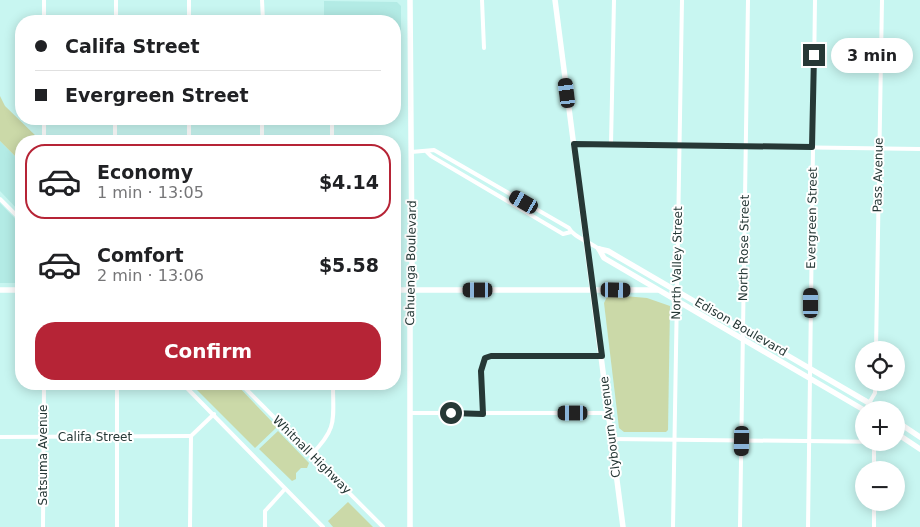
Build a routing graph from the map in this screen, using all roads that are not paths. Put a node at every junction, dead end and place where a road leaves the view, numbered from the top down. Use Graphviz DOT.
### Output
graph roads {
  1 [pos="44,0"];
  2 [pos="116,0"];
  3 [pos="189,0"];
  4 [pos="262,0"];
  5 [pos="410,0"];
  6 [pos="482,0"];
  7 [pos="555,0"];
  8 [pos="614,0"];
  9 [pos="682,0"];
  10 [pos="748,0"];
  11 [pos="815,0"];
  12 [pos="882,0"];
  13 [pos="44,15"];
  14 [pos="116,15"];
  15 [pos="189,15"];
  16 [pos="263,15"];
  17 [pos="484,48"];
  18 [pos="574,144"];
  19 [pos="611,144"];
  20 [pos="679,144"];
  21 [pos="745,146"];
  22 [pos="812,147"];
  23 [pos="879,148"];
  24 [pos="920,149"];
  25 [pos="411,152"];
  26 [pos="427,152"];
  27 [pos="0,199"];
  28 [pos="15,214"];
  29 [pos="571,232"];
  30 [pos="586,239"];
  31 [pos="599,249"];
  32 [pos="0,290"];
  33 [pos="15,290"];
  34 [pos="401,290"];
  35 [pos="410,290"];
  36 [pos="593,290"];
  37 [pos="659,290"];
  38 [pos="677,291"];
  39 [pos="677,301"];
  40 [pos="743,329"];
  41 [pos="742,339"];
  42 [pos="876,341"];
  43 [pos="602,356"];
  44 [pos="810,367"];
  45 [pos="810,378"];
  46 [pos="44,390"];
  47 [pos="117,390"];
  48 [pos="189,390"];
  49 [pos="248,390"];
  50 [pos="333,390"];
  51 [pos="868,401"];
  52 [pos="855,404"];
  53 [pos="410,413"];
  54 [pos="609,413"];
  55 [pos="214,414"];
  56 [pos="483,414"];
  57 [pos="905,427"];
  58 [pos="191,436"];
  59 [pos="0,437"];
  60 [pos="44,437"];
  61 [pos="117,437"];
  62 [pos="920,437"];
  63 [pos="612,439"];
  64 [pos="675,439"];
  65 [pos="905,439"];
  66 [pos="742,441"];
  67 [pos="809,442"];
  68 [pos="855,443"];
  69 [pos="920,449"];
  70 [pos="311,455"];
  71 [pos="285,489"];
  72 [pos="874,511"];
  73 [pos="43,527"];
  74 [pos="116,527"];
  75 [pos="190,527"];
  76 [pos="265,527"];
  77 [pos="323,527"];
  78 [pos="383,527"];
  79 [pos="410,527"];
  80 [pos="622,527"];
  81 [pos="673,527"];
  82 [pos="740,527"];
  83 [pos="808,527"];
  84 [pos="874,527"];
  1 -- 13 [label="street"];
  2 -- 14 [label="street"];
  3 -- 15 [label="street"];
  4 -- 16 [label="street"];
  5 -- 25 [label="main road, Cahuenga Boulevard"];
  6 -- 17 [label="street"];
  7 -- 18 [label="main road, Clybourn Avenue"];
  8 -- 19 [label="street"];
  9 -- 20 [label="street, North Valley Street"];
  10 -- 21 [label="street, North Rose Street"];
  11 -- 22 [label="street, Evergreen Street"];
  12 -- 23 [label="street, Pass Avenue"];
  18 -- 19 [label="street"];
  18 -- 30 [label="main road, Clybourn Avenue"];
  19 -- 20 [label="street"];
  20 -- 21 [label="street"];
  20 -- 38 [label="street, North Valley Street"];
  21 -- 22 [label="street"];
  21 -- 40 [label="street, North Rose Street"];
  22 -- 23 [label="street"];
  22 -- 44 [label="street, Evergreen Street"];
  23 -- 24 [label="street"];
  23 -- 42 [label="street, Pass Avenue"];
  25 -- 26 [label="street, Edison Boulevard"];
  25 -- 35 [label="main road, Cahuenga Boulevard"];
  26 -- 29 [label="street, Edison Boulevard"];
  26 -- 29 [label="street, Edison Boulevard"];
  27 -- 28 [label="street"];
  29 -- 30 [label="street, Edison Boulevard"];
  30 -- 31 [label="street, Edison Boulevard"];
  30 -- 36 [label="main road, Clybourn Avenue"];
  31 -- 37 [label="main road, Edison Boulevard"];
  31 -- 38 [label="main road, Edison Boulevard"];
  32 -- 33 [label="main road"];
  34 -- 35 [label="main road"];
  35 -- 36 [label="main road"];
  35 -- 53 [label="main road, Cahuenga Boulevard"];
  36 -- 37 [label="main road"];
  36 -- 43 [label="main road, Clybourn Avenue"];
  37 -- 38 [label="main road"];
  37 -- 39 [label="main road, Edison Boulevard"];
  38 -- 39 [label="street, North Valley Street"];
  38 -- 40 [label="main road, Edison Boulevard"];
  39 -- 41 [label="main road, Edison Boulevard"];
  39 -- 64 [label="street, North Valley Street"];
  40 -- 41 [label="street, North Rose Street"];
  40 -- 44 [label="main road, Edison Boulevard"];
  41 -- 45 [label="main road, Edison Boulevard"];
  41 -- 66 [label="street, North Rose Street"];
  43 -- 54 [label="main road, Clybourn Avenue"];
  43 -- 56 [label="street"];
  44 -- 45 [label="street, Evergreen Street"];
  44 -- 51 [label="main road, Edison Boulevard"];
  45 -- 52 [label="main road, Edison Boulevard"];
  45 -- 67 [label="street, Evergreen Street"];
  46 -- 60 [label="street, Satsuma Avenue"];
  47 -- 61 [label="street"];
  48 -- 55 [label="street"];
  49 -- 70 [label="street, Whitnall Highway"];
  50 -- 70 [label="street"];
  53 -- 56 [label="street"];
  53 -- 79 [label="main road, Cahuenga Boulevard"];
  54 -- 56 [label="street"];
  54 -- 63 [label="main road, Clybourn Avenue"];
  55 -- 58 [label="street"];
  55 -- 71 [label="street"];
  57 -- 62 [label="main road"];
  58 -- 61 [label="street, Califa Street"];
  58 -- 75 [label="street"];
  59 -- 60 [label="street, Califa Street"];
  60 -- 61 [label="street, Califa Street"];
  60 -- 73 [label="street, Satsuma Avenue"];
  61 -- 74 [label="street"];
  63 -- 64 [label="street"];
  63 -- 80 [label="main road, Clybourn Avenue"];
  64 -- 66 [label="street"];
  64 -- 81 [label="street, North Valley Street"];
  65 -- 69 [label="main road"];
  66 -- 67 [label="street"];
  66 -- 82 [label="street, North Rose Street"];
  67 -- 68 [label="street"];
  67 -- 83 [label="street, Evergreen Street"];
  70 -- 78 [label="street, Whitnall Highway"];
  71 -- 76 [label="street"];
  71 -- 77 [label="street"];
  72 -- 84 [label="street"];
}
